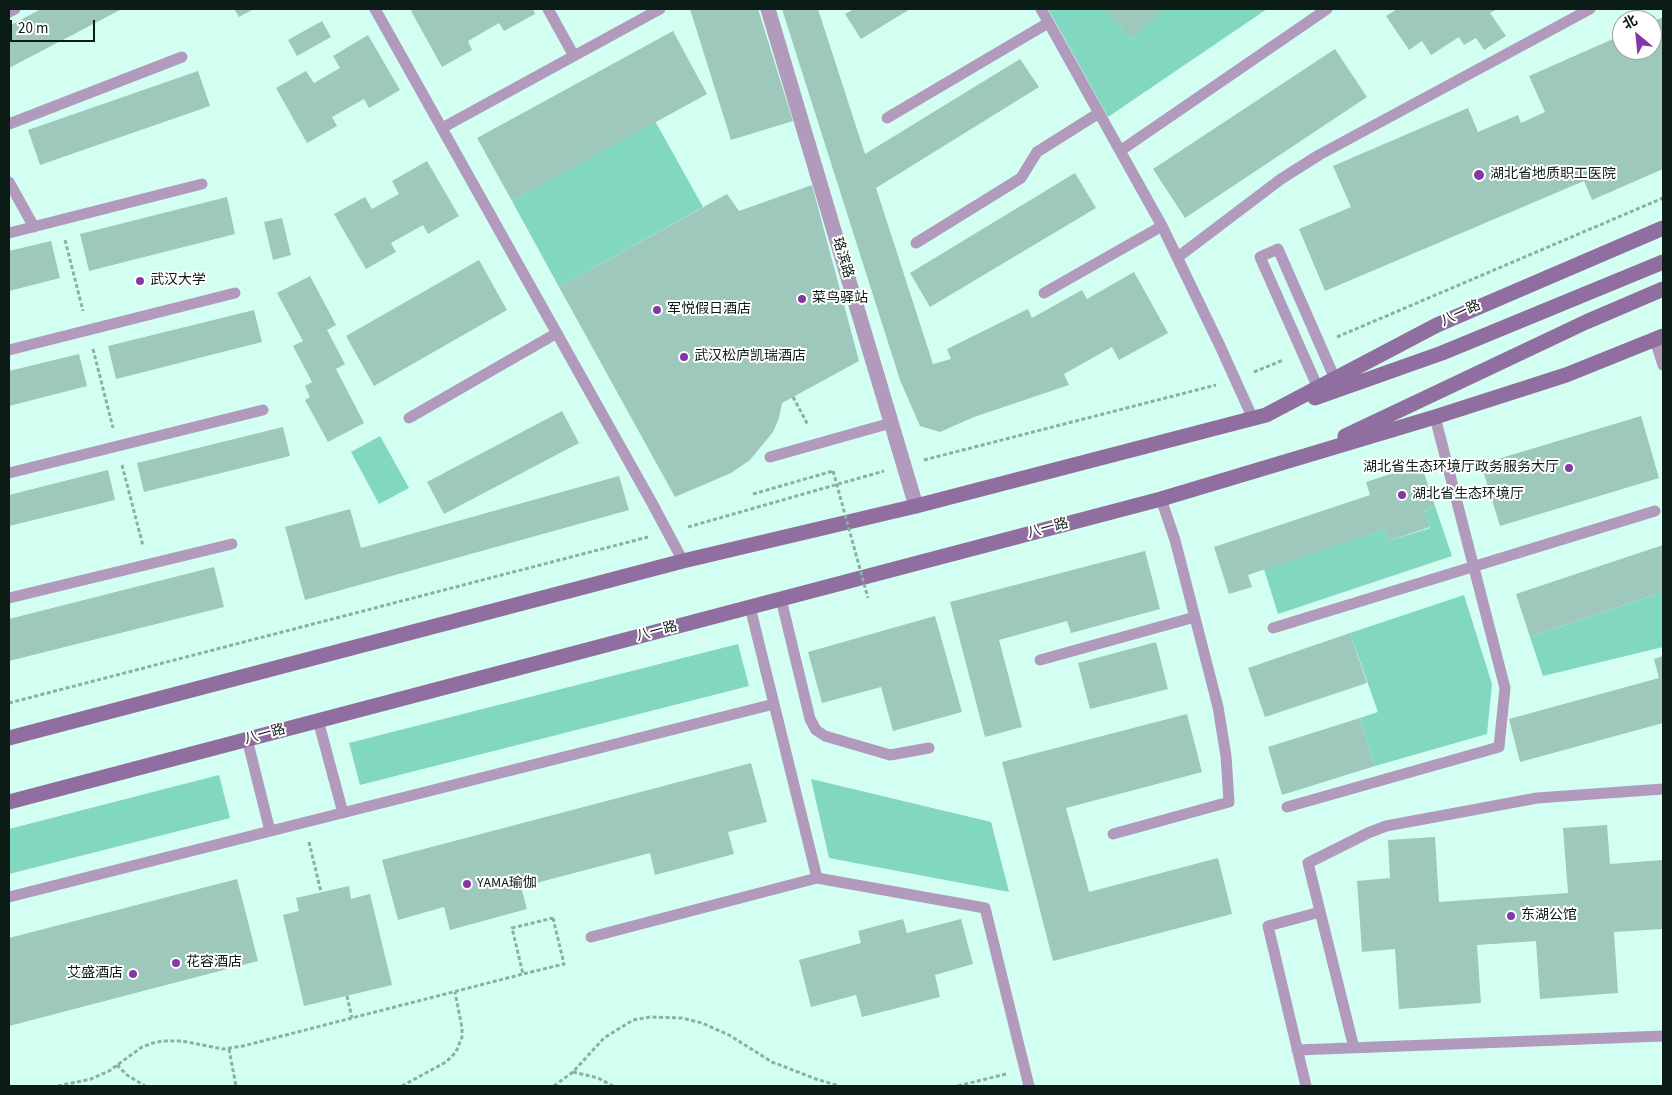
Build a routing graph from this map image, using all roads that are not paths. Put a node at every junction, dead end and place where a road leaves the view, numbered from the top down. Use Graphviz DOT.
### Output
graph roads {
  1 [pos="15,9"];
  2 [pos="376,9"];
  3 [pos="548,9"];
  4 [pos="660,9"];
  5 [pos="768,9"];
  6 [pos="1041,9"];
  7 [pos="1327,9"];
  8 [pos="1590,9"];
  9 [pos="9,12"];
  10 [pos="1048,23"];
  11 [pos="574,56"];
  12 [pos="182,57"];
  13 [pos="1099,113"];
  14 [pos="886,118"];
  15 [pos="9,124"];
  16 [pos="442,128"];
  17 [pos="1120,151"];
  18 [pos="9,182"];
  19 [pos="202,184"];
  20 [pos="1162,226"];
  21 [pos="34,227"];
  22 [pos="1663,228"];
  23 [pos="9,233"];
  24 [pos="916,243"];
  25 [pos="1178,257"];
  26 [pos="1663,262"];
  27 [pos="1663,289"];
  28 [pos="235,293"];
  29 [pos="1044,293"];
  30 [pos="557,333"];
  31 [pos="1659,338"];
  32 [pos="9,350"];
  33 [pos="1663,365"];
  34 [pos="1335,379"];
  35 [pos="1318,388"];
  36 [pos="263,410"];
  37 [pos="1259,417"];
  38 [pos="1435,417"];
  39 [pos="409,418"];
  40 [pos="891,423"];
  41 [pos="1303,456"];
  42 [pos="770,457"];
  43 [pos="9,473"];
  44 [pos="1161,499"];
  45 [pos="916,506"];
  46 [pos="1654,512"];
  47 [pos="232,544"];
  48 [pos="683,561"];
  49 [pos="1474,566"];
  50 [pos="9,598"];
  51 [pos="781,599"];
  52 [pos="750,607"];
  53 [pos="1195,617"];
  54 [pos="1273,628"];
  55 [pos="1040,660"];
  56 [pos="774,704"];
  57 [pos="318,720"];
  58 [pos="9,738"];
  59 [pos="247,739"];
  60 [pos="928,748"];
  61 [pos="1663,789"];
  62 [pos="9,802"];
  63 [pos="1287,807"];
  64 [pos="343,813"];
  65 [pos="270,831"];
  66 [pos="1113,834"];
  67 [pos="817,878"];
  68 [pos="9,897"];
  69 [pos="1320,912"];
  70 [pos="591,937"];
  71 [pos="1663,1036"];
  72 [pos="1354,1048"];
  73 [pos="1297,1050"];
  74 [pos="1029,1086"];
  75 [pos="1306,1086"];
  1 -- 9 [label="lane"];
  2 -- 16 [label="lane"];
  3 -- 11 [label="lane"];
  4 -- 11 [label="lane"];
  5 -- 40 [label="street, 珞滨路"];
  6 -- 10 [label="lane"];
  7 -- 17 [label="lane"];
  8 -- 25 [label="lane"];
  10 -- 13 [label="lane"];
  10 -- 14 [label="lane"];
  11 -- 16 [label="lane"];
  12 -- 15 [label="lane"];
  13 -- 17 [label="lane"];
  13 -- 24 [label="lane"];
  16 -- 30 [label="lane"];
  17 -- 20 [label="lane"];
  18 -- 21 [label="lane"];
  19 -- 21 [label="lane"];
  20 -- 25 [label="lane"];
  20 -- 29 [label="lane"];
  21 -- 23 [label="lane"];
  22 -- 34 [label="main road, 八一路"];
  25 -- 37 [label="lane"];
  26 -- 37 [label="main road, 八一路"];
  27 -- 41 [label="main road, 八一路"];
  28 -- 32 [label="lane"];
  30 -- 39 [label="lane"];
  30 -- 48 [label="lane"];
  31 -- 33 [label="lane"];
  31 -- 38 [label="main road, 八一路"];
  34 -- 35 [label="main road, 八一路"];
  34 -- 35 [label="lane"];
  35 -- 37 [label="main road, 八一路"];
  36 -- 43 [label="lane"];
  37 -- 45 [label="main road, 八一路"];
  38 -- 41 [label="main road, 八一路"];
  38 -- 49 [label="lane"];
  40 -- 42 [label="lane"];
  40 -- 45 [label="street, 珞滨路"];
  41 -- 44 [label="main road, 八一路"];
  44 -- 51 [label="main road, 八一路"];
  44 -- 53 [label="lane"];
  45 -- 48 [label="main road, 八一路"];
  46 -- 49 [label="lane"];
  47 -- 50 [label="lane"];
  48 -- 58 [label="main road, 八一路"];
  49 -- 54 [label="lane"];
  49 -- 63 [label="lane"];
  51 -- 52 [label="main road, 八一路"];
  51 -- 60 [label="lane"];
  52 -- 56 [label="lane"];
  52 -- 57 [label="main road, 八一路"];
  53 -- 55 [label="lane"];
  53 -- 66 [label="lane"];
  56 -- 64 [label="lane"];
  56 -- 67 [label="lane"];
  57 -- 59 [label="main road, 八一路"];
  57 -- 64 [label="lane"];
  59 -- 62 [label="main road, 八一路"];
  59 -- 65 [label="lane"];
  61 -- 69 [label="lane"];
  64 -- 65 [label="lane"];
  65 -- 68 [label="lane"];
  67 -- 70 [label="lane"];
  67 -- 74 [label="lane"];
  69 -- 72 [label="lane"];
  69 -- 73 [label="lane"];
  71 -- 72 [label="lane"];
  72 -- 73 [label="lane"];
  73 -- 75 [label="lane"];
}
